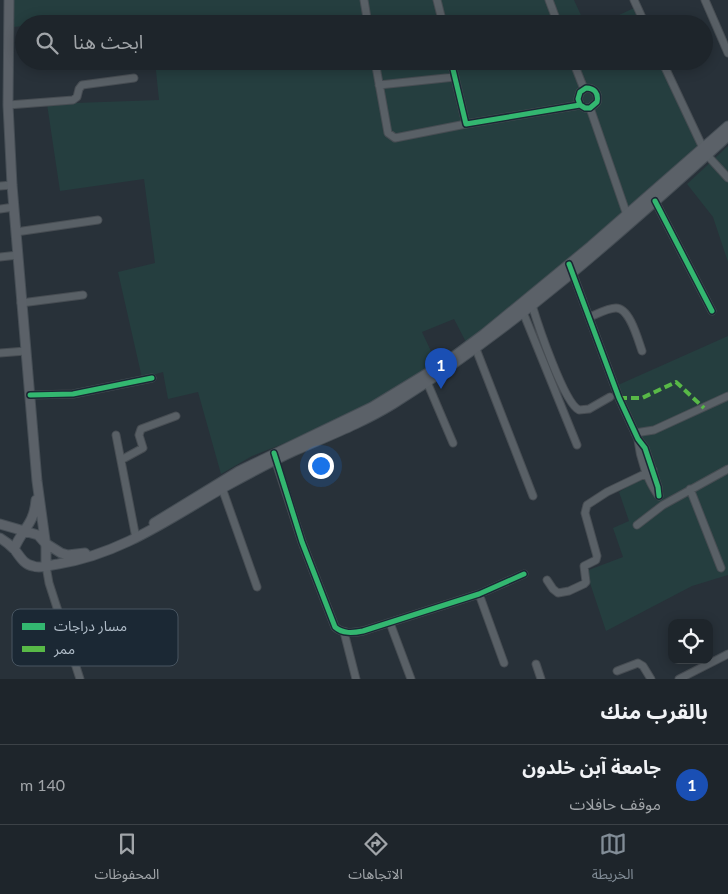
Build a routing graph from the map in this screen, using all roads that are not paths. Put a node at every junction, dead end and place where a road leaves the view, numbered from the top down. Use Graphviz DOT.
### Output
graph roads {
  1 [pos="9,0"];
  2 [pos="364,0"];
  3 [pos="437,0"];
  4 [pos="549,0"];
  5 [pos="634,0"];
  6 [pos="705,0"];
  7 [pos="366,15"];
  8 [pos="441,15"];
  9 [pos="555,15"];
  10 [pos="641,15"];
  11 [pos="712,15"];
  12 [pos="713,18"];
  13 [pos="4,36"];
  14 [pos="728,53"];
  15 [pos="377,70"];
  16 [pos="453,70"];
  17 [pos="577,70"];
  18 [pos="666,70"];
  19 [pos="455,77"];
  20 [pos="134,78"];
  21 [pos="380,86"];
  22 [pos="584,89"];
  23 [pos="8,105"];
  24 [pos="580,105"];
  25 [pos="590,108"];
  26 [pos="466,124"];
  27 [pos="728,126"];
  28 [pos="728,136"];
  29 [pos="705,151"];
  30 [pos="728,178"];
  31 [pos="12,184"];
  32 [pos="0,186"];
  33 [pos="655,200"];
  34 [pos="14,207"];
  35 [pos="0,209"];
  36 [pos="627,215"];
  37 [pos="98,220"];
  38 [pos="16,232"];
  39 [pos="18,255"];
  40 [pos="0,257"];
  41 [pos="571,268"];
  42 [pos="83,295"];
  43 [pos="21,303"];
  44 [pos="532,306"];
  45 [pos="712,311"];
  46 [pos="523,312"];
  47 [pos="590,317"];
  48 [pos="476,349"];
  49 [pos="26,351"];
  50 [pos="642,352"];
  51 [pos="0,353"];
  52 [pos="152,378"];
  53 [pos="427,382"];
  54 [pos="30,395"];
  55 [pos="728,396"];
  56 [pos="610,398"];
  57 [pos="176,416"];
  58 [pos="116,434"];
  59 [pos="636,436"];
  60 [pos="453,443"];
  61 [pos="577,445"];
  62 [pos="274,457"];
  63 [pos="121,460"];
  64 [pos="728,469"];
  65 [pos="650,471"];
  66 [pos="37,481"];
  67 [pos="222,488"];
  68 [pos="690,489"];
  69 [pos="533,496"];
  70 [pos="663,505"];
  71 [pos="0,524"];
  72 [pos="636,525"];
  73 [pos="25,531"];
  74 [pos="135,533"];
  75 [pos="0,538"];
  76 [pos="45,543"];
  77 [pos="14,549"];
  78 [pos="46,566"];
  79 [pos="721,568"];
  80 [pos="524,574"];
  81 [pos="547,580"];
  82 [pos="257,587"];
  83 [pos="479,594"];
  84 [pos="57,609"];
  85 [pos="390,623"];
  86 [pos="344,632"];
  87 [pos="728,654"];
  88 [pos="504,663"];
  89 [pos="536,664"];
  90 [pos="76,666"];
  91 [pos="617,671"];
  92 [pos="80,679"];
  93 [pos="356,679"];
  94 [pos="411,679"];
  95 [pos="541,679"];
  96 [pos="651,679"];
  97 [pos="679,679"];
  1 -- 13 [label="main road"];
  2 -- 7 [label="street"];
  3 -- 8 [label="street"];
  4 -- 9 [label="street"];
  5 -- 10 [label="street"];
  6 -- 11 [label="street"];
  12 -- 14 [label="street"];
  13 -- 23 [label="main road"];
  15 -- 21 [label="street"];
  16 -- 19 [label="street"];
  17 -- 22 [label="street"];
  18 -- 29 [label="street"];
  19 -- 21 [label="street"];
  19 -- 26 [label="street"];
  20 -- 23 [label="street"];
  21 -- 26 [label="street"];
  22 -- 24 [label="street"];
  22 -- 25 [label="street"];
  23 -- 31 [label="main road"];
  24 -- 25 [label="street"];
  24 -- 26 [label="street"];
  25 -- 36 [label="street"];
  27 -- 29 [label="main road"];
  28 -- 29 [label="main road"];
  29 -- 30 [label="street"];
  29 -- 33 [label="main road"];
  29 -- 36 [label="main road"];
  31 -- 32 [label="street"];
  31 -- 34 [label="main road"];
  33 -- 41 [label="main road"];
  33 -- 45 [label="street"];
  34 -- 35 [label="street"];
  34 -- 38 [label="main road"];
  36 -- 41 [label="main road"];
  37 -- 38 [label="street"];
  38 -- 39 [label="main road"];
  39 -- 40 [label="street"];
  39 -- 43 [label="main road"];
  41 -- 44 [label="main road"];
  41 -- 47 [label="street"];
  41 -- 62 [label="main road"];
  42 -- 43 [label="street"];
  43 -- 49 [label="main road"];
  44 -- 46 [label="main road"];
  44 -- 56 [label="street"];
  46 -- 48 [label="main road"];
  46 -- 61 [label="street"];
  47 -- 50 [label="street"];
  47 -- 59 [label="street"];
  48 -- 53 [label="main road"];
  48 -- 69 [label="street"];
  49 -- 51 [label="street"];
  49 -- 54 [label="main road"];
  52 -- 54 [label="street"];
  53 -- 60 [label="street"];
  53 -- 62 [label="main road"];
  54 -- 66 [label="main road"];
  55 -- 59 [label="street"];
  57 -- 63 [label="street"];
  58 -- 63 [label="street"];
  59 -- 65 [label="street"];
  62 -- 67 [label="main road"];
  62 -- 74 [label="main road"];
  62 -- 86 [label="street"];
  63 -- 74 [label="street"];
  64 -- 68 [label="street"];
  65 -- 70 [label="street"];
  65 -- 81 [label="street"];
  66 -- 73 [label="main road"];
  66 -- 76 [label="main road"];
  67 -- 78 [label="main road"];
  67 -- 82 [label="street"];
  68 -- 70 [label="street"];
  68 -- 79 [label="street"];
  70 -- 72 [label="street"];
  71 -- 73 [label="main road"];
  73 -- 76 [label="main road"];
  73 -- 77 [label="main road"];
  74 -- 76 [label="main road"];
  75 -- 77 [label="main road"];
  76 -- 78 [label="main road"];
  77 -- 78 [label="main road"];
  78 -- 84 [label="street"];
  80 -- 83 [label="street"];
  83 -- 85 [label="street"];
  83 -- 88 [label="street"];
  85 -- 86 [label="street"];
  85 -- 94 [label="street"];
  86 -- 93 [label="street"];
  87 -- 97 [label="street"];
  89 -- 95 [label="street"];
  90 -- 92 [label="street"];
  91 -- 96 [label="street"];
}
